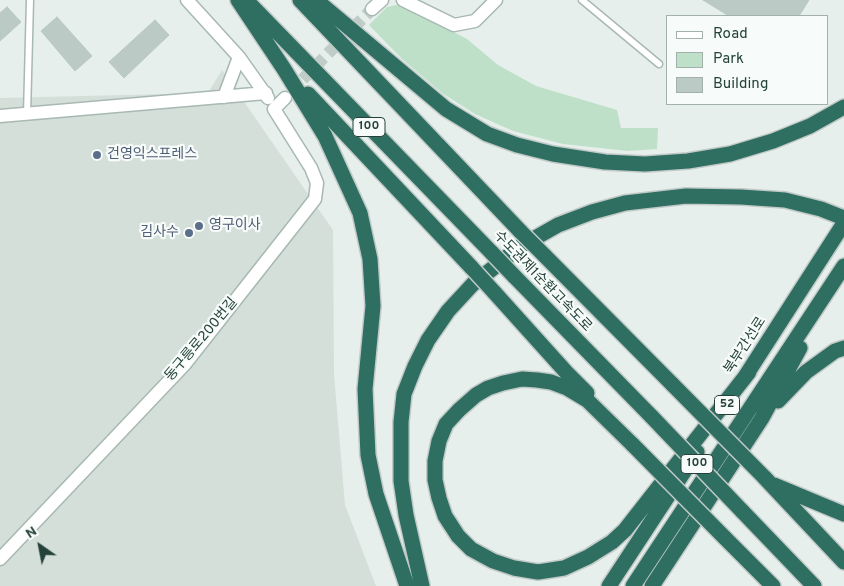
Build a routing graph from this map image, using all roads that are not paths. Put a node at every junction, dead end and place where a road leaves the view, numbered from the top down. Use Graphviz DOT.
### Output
graph roads {
  1 [pos="30,0"];
  2 [pos="187,0"];
  3 [pos="238,0"];
  4 [pos="246,0"];
  5 [pos="300,0"];
  6 [pos="316,0"];
  7 [pos="382,0"];
  8 [pos="404,0"];
  9 [pos="496,0"];
  10 [pos="582,0"];
  11 [pos="372,9"];
  12 [pos="239,57"];
  13 [pos="659,64"];
  14 [pos="284,69"];
  15 [pos="266,93"];
  16 [pos="224,97"];
  17 [pos="285,98"];
  18 [pos="844,108"];
  19 [pos="274,109"];
  20 [pos="28,115"];
  21 [pos="0,116"];
  22 [pos="844,218"];
  23 [pos="844,223"];
  24 [pos="844,266"];
  25 [pos="821,304"];
  26 [pos="844,348"];
  27 [pos="749,372"];
  28 [pos="762,418"];
  29 [pos="634,445"];
  30 [pos="767,480"];
  31 [pos="844,514"];
  32 [pos="0,560"];
  33 [pos="844,562"];
  34 [pos="655,583"];
  35 [pos="770,584"];
  36 [pos="407,586"];
  37 [pos="422,586"];
  38 [pos="609,586"];
  39 [pos="633,586"];
  40 [pos="814,586"];
  1 -- 20 [label="lane"];
  2 -- 12 [label="street, 동구릉로200번길"];
  3 -- 14 [label="highway"];
  4 -- 40 [label="highway, 수도권제1순환고속도로 / 100, bridge"];
  5 -- 30 [label="highway, 수도권제1순환고속도로 / 100, bridge"];
  6 -- 18 [label="highway"];
  7 -- 11 [label="street"];
  8 -- 9 [label="street"];
  10 -- 13 [label="lane"];
  12 -- 15 [label="street, 동구릉로200번길"];
  12 -- 16 [label="street"];
  14 -- 29 [label="highway, bridge"];
  14 -- 36 [label="highway"];
  15 -- 16 [label="street"];
  15 -- 19 [label="street, 동구릉로200번길"];
  16 -- 20 [label="street"];
  17 -- 19 [label="street"];
  19 -- 32 [label="street, 동구릉로200번길"];
  20 -- 21 [label="street"];
  22 -- 37 [label="highway"];
  23 -- 27 [label="highway, 북부간선로 / 52"];
  24 -- 25 [label="highway, 52"];
  25 -- 28 [label="highway"];
  25 -- 39 [label="highway, 52"];
  26 -- 28 [label="highway"];
  27 -- 29 [label="highway"];
  27 -- 38 [label="highway, 북부간선로 / 52"];
  28 -- 34 [label="highway"];
  29 -- 35 [label="highway, bridge"];
  30 -- 31 [label="highway"];
  30 -- 33 [label="highway, 수도권제1순환고속도로 / 100"];
}
